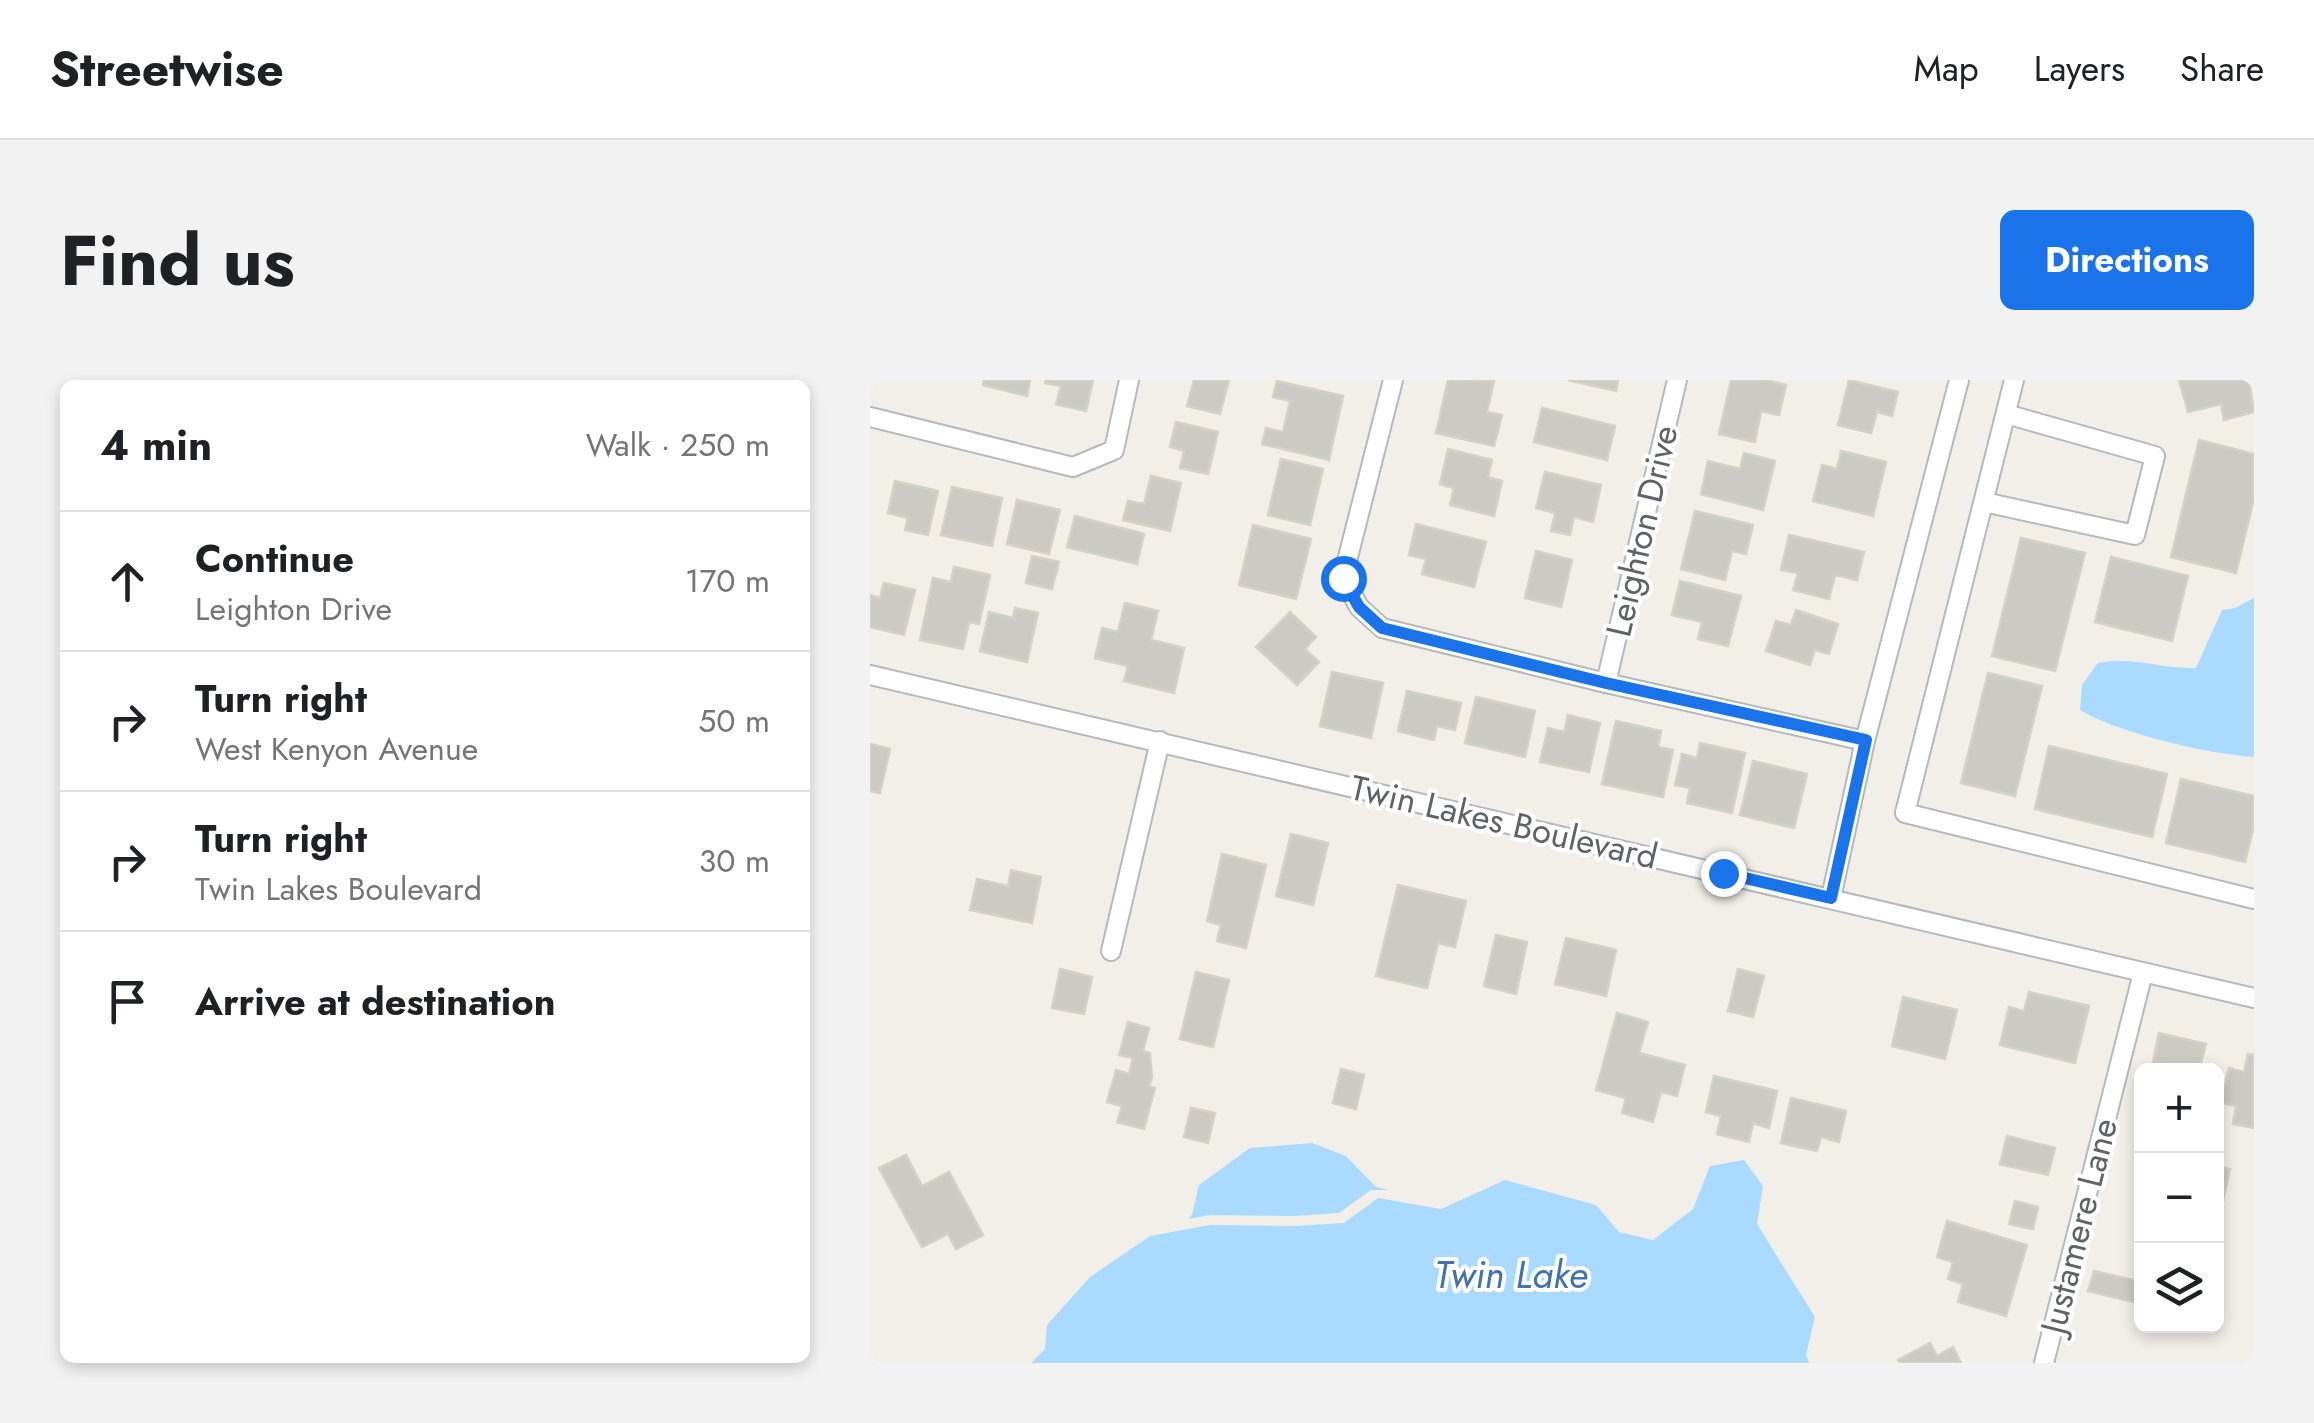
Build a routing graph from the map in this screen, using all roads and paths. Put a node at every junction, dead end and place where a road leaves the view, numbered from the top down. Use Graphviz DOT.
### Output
graph roads {
  1 [pos="1129,380"];
  2 [pos="1394,380"];
  3 [pos="1677,380"];
  4 [pos="1959,380"];
  5 [pos="2014,380"];
  6 [pos="2006,414"];
  7 [pos="870,417"];
  8 [pos="1984,502"];
  9 [pos="870,675"];
  10 [pos="1606,683"];
  11 [pos="1866,740"];
  12 [pos="1160,741"];
  13 [pos="1831,898"];
  14 [pos="2254,899"];
  15 [pos="1112,951"];
  16 [pos="2143,973"];
  17 [pos="2254,998"];
  18 [pos="2044,1363"];
  1 -- 7 [label="street"];
  2 -- 10 [label="street, Leighton Drive"];
  3 -- 10 [label="street, Leighton Drive"];
  4 -- 11 [label="street"];
  5 -- 6 [label="street"];
  6 -- 8 [label="street"];
  6 -- 8 [label="street"];
  8 -- 14 [label="street"];
  9 -- 12 [label="street, Twin Lakes Boulevard"];
  10 -- 11 [label="street, Leighton Drive"];
  11 -- 13 [label="street"];
  12 -- 13 [label="street, Twin Lakes Boulevard"];
  12 -- 15 [label="street"];
  13 -- 16 [label="street, Twin Lakes Boulevard"];
  16 -- 17 [label="street, Twin Lakes Boulevard"];
  16 -- 18 [label="street, Justamere Lane"];
}
